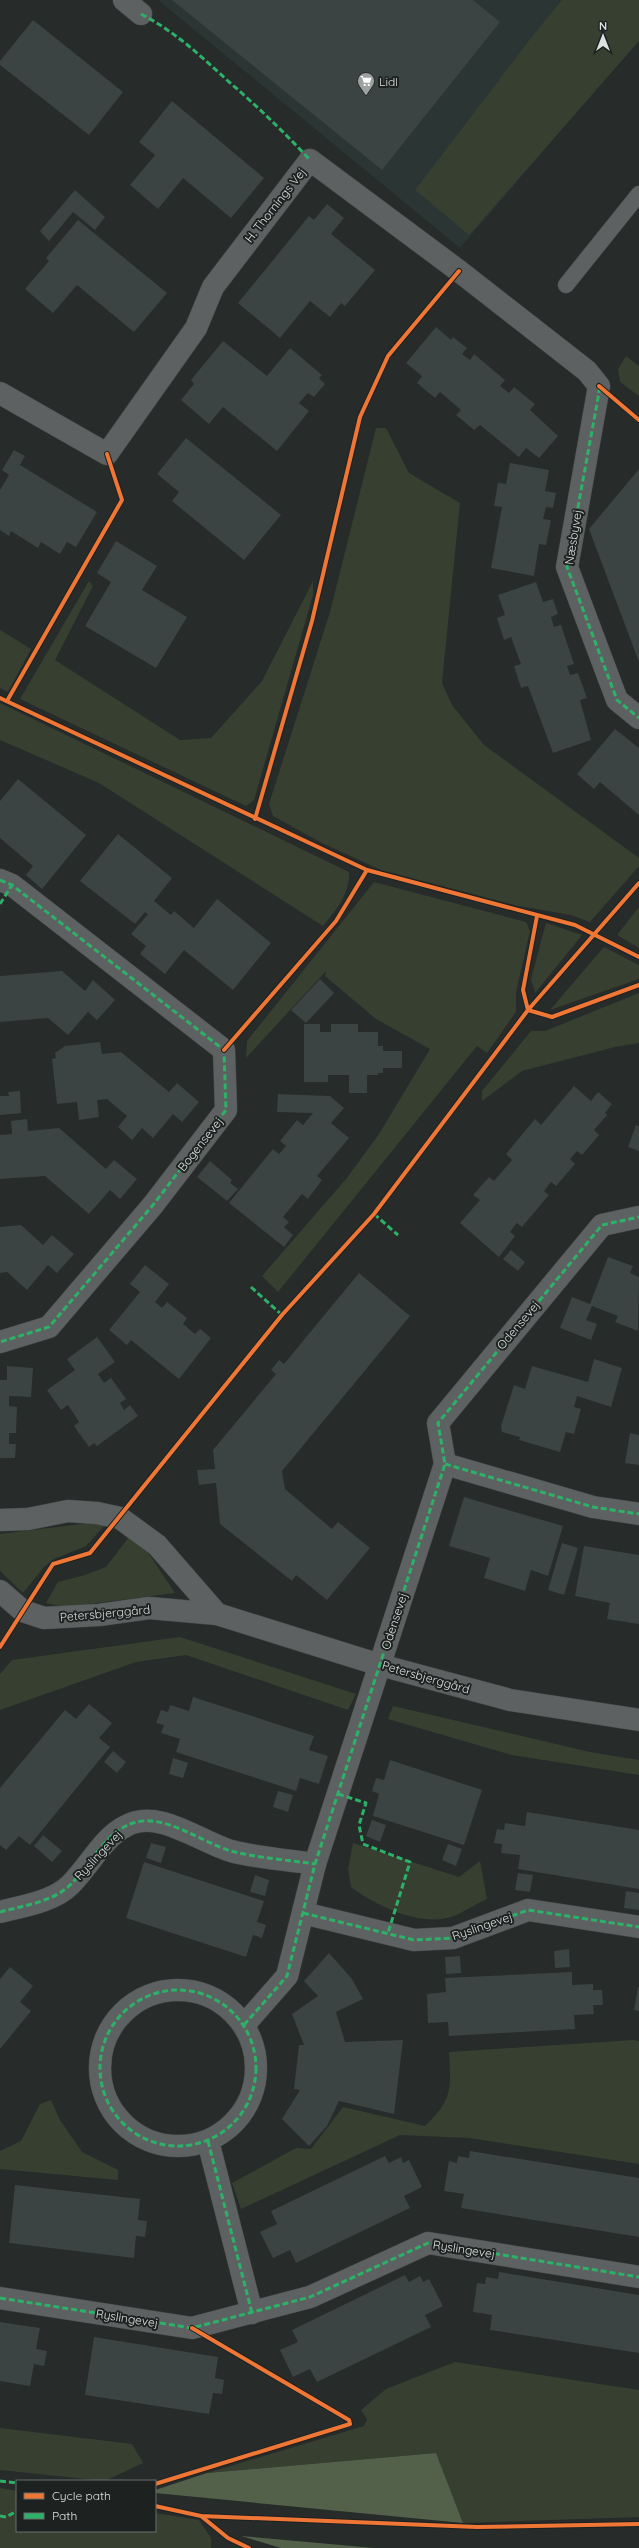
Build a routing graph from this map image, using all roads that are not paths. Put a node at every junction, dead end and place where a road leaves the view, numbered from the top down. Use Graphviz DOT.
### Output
graph roads {
  1 [pos="639,194"];
  2 [pos="566,285"];
  3 [pos="599,386"];
  4 [pos="0,393"];
  5 [pos="639,718"];
  6 [pos="0,880"];
  7 [pos="639,1216"];
  8 [pos="0,1342"];
  9 [pos="445,1464"];
  10 [pos="639,1514"];
  11 [pos="0,1520"];
  12 [pos="0,1591"];
  13 [pos="217,1614"];
  14 [pos="380,1665"];
  15 [pos="639,1720"];
  16 [pos="315,1864"];
  17 [pos="0,1912"];
  18 [pos="303,1913"];
  19 [pos="639,1927"];
  20 [pos="244,2025"];
  21 [pos="208,2140"];
  22 [pos="639,2276"];
  23 [pos="0,2298"];
  24 [pos="252,2313"];
  1 -- 2 [label="lane"];
  3 -- 4 [label="street, H. Thornings Vej"];
  3 -- 5 [label="street, Næsbyvej"];
  6 -- 8 [label="street, Bogensevej"];
  7 -- 9 [label="street, Odensevej"];
  9 -- 10 [label="street"];
  9 -- 14 [label="street, Odensevej"];
  11 -- 13 [label="street"];
  12 -- 13 [label="street, Petersbjerggård"];
  13 -- 14 [label="street, Petersbjerggård"];
  14 -- 15 [label="street, Petersbjerggård"];
  14 -- 16 [label="street"];
  16 -- 17 [label="street, Ryslingevej"];
  16 -- 18 [label="street"];
  18 -- 19 [label="street, Ryslingevej"];
  18 -- 20 [label="street"];
  20 -- 21 [label="street"];
  20 -- 21 [label="street"];
  21 -- 24 [label="street"];
  22 -- 24 [label="street, Ryslingevej"];
  23 -- 24 [label="street, Ryslingevej"];
}
